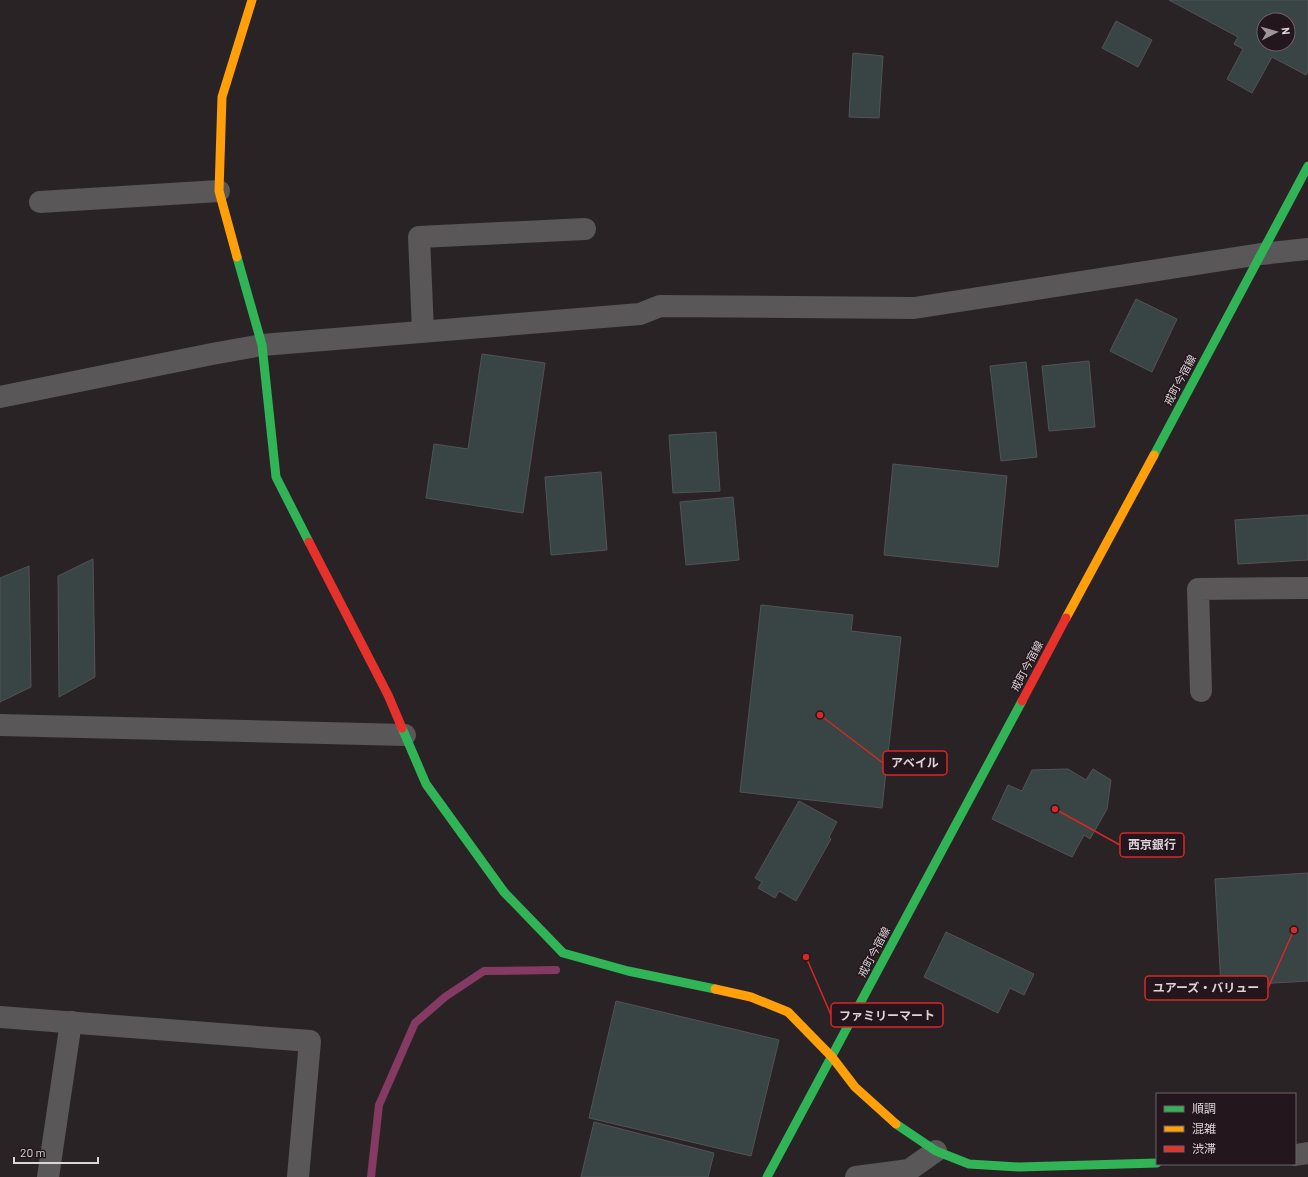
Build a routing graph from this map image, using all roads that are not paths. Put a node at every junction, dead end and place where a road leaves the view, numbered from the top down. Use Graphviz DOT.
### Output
graph roads {
  1 [pos="252,0"];
  2 [pos="1308,166"];
  3 [pos="219,191"];
  4 [pos="40,202"];
  5 [pos="585,229"];
  6 [pos="1308,249"];
  7 [pos="1261,254"];
  8 [pos="423,331"];
  9 [pos="262,345"];
  10 [pos="0,396"];
  11 [pos="1308,588"];
  12 [pos="1201,691"];
  13 [pos="0,725"];
  14 [pos="405,735"];
  15 [pos="0,1016"];
  16 [pos="71,1022"];
  17 [pos="832,1057"];
  18 [pos="936,1151"];
  19 [pos="1308,1153"];
  20 [pos="1296,1155"];
  21 [pos="1156,1163"];
  22 [pos="48,1177"];
  23 [pos="298,1177"];
  24 [pos="767,1177"];
  25 [pos="856,1177"];
  1 -- 3 [label="street"];
  2 -- 7 [label="street, 戒町今宿線"];
  3 -- 4 [label="street"];
  3 -- 9 [label="street"];
  5 -- 8 [label="street"];
  6 -- 7 [label="street"];
  7 -- 8 [label="street"];
  7 -- 17 [label="street, 戒町今宿線"];
  8 -- 9 [label="street"];
  9 -- 10 [label="street"];
  9 -- 14 [label="street"];
  11 -- 12 [label="street"];
  13 -- 14 [label="street"];
  14 -- 17 [label="street"];
  15 -- 16 [label="street"];
  16 -- 22 [label="street"];
  16 -- 23 [label="street"];
  17 -- 18 [label="street"];
  17 -- 24 [label="street, 戒町今宿線"];
  18 -- 21 [label="street"];
  18 -- 25 [label="street"];
  19 -- 20 [label="street"];
}
